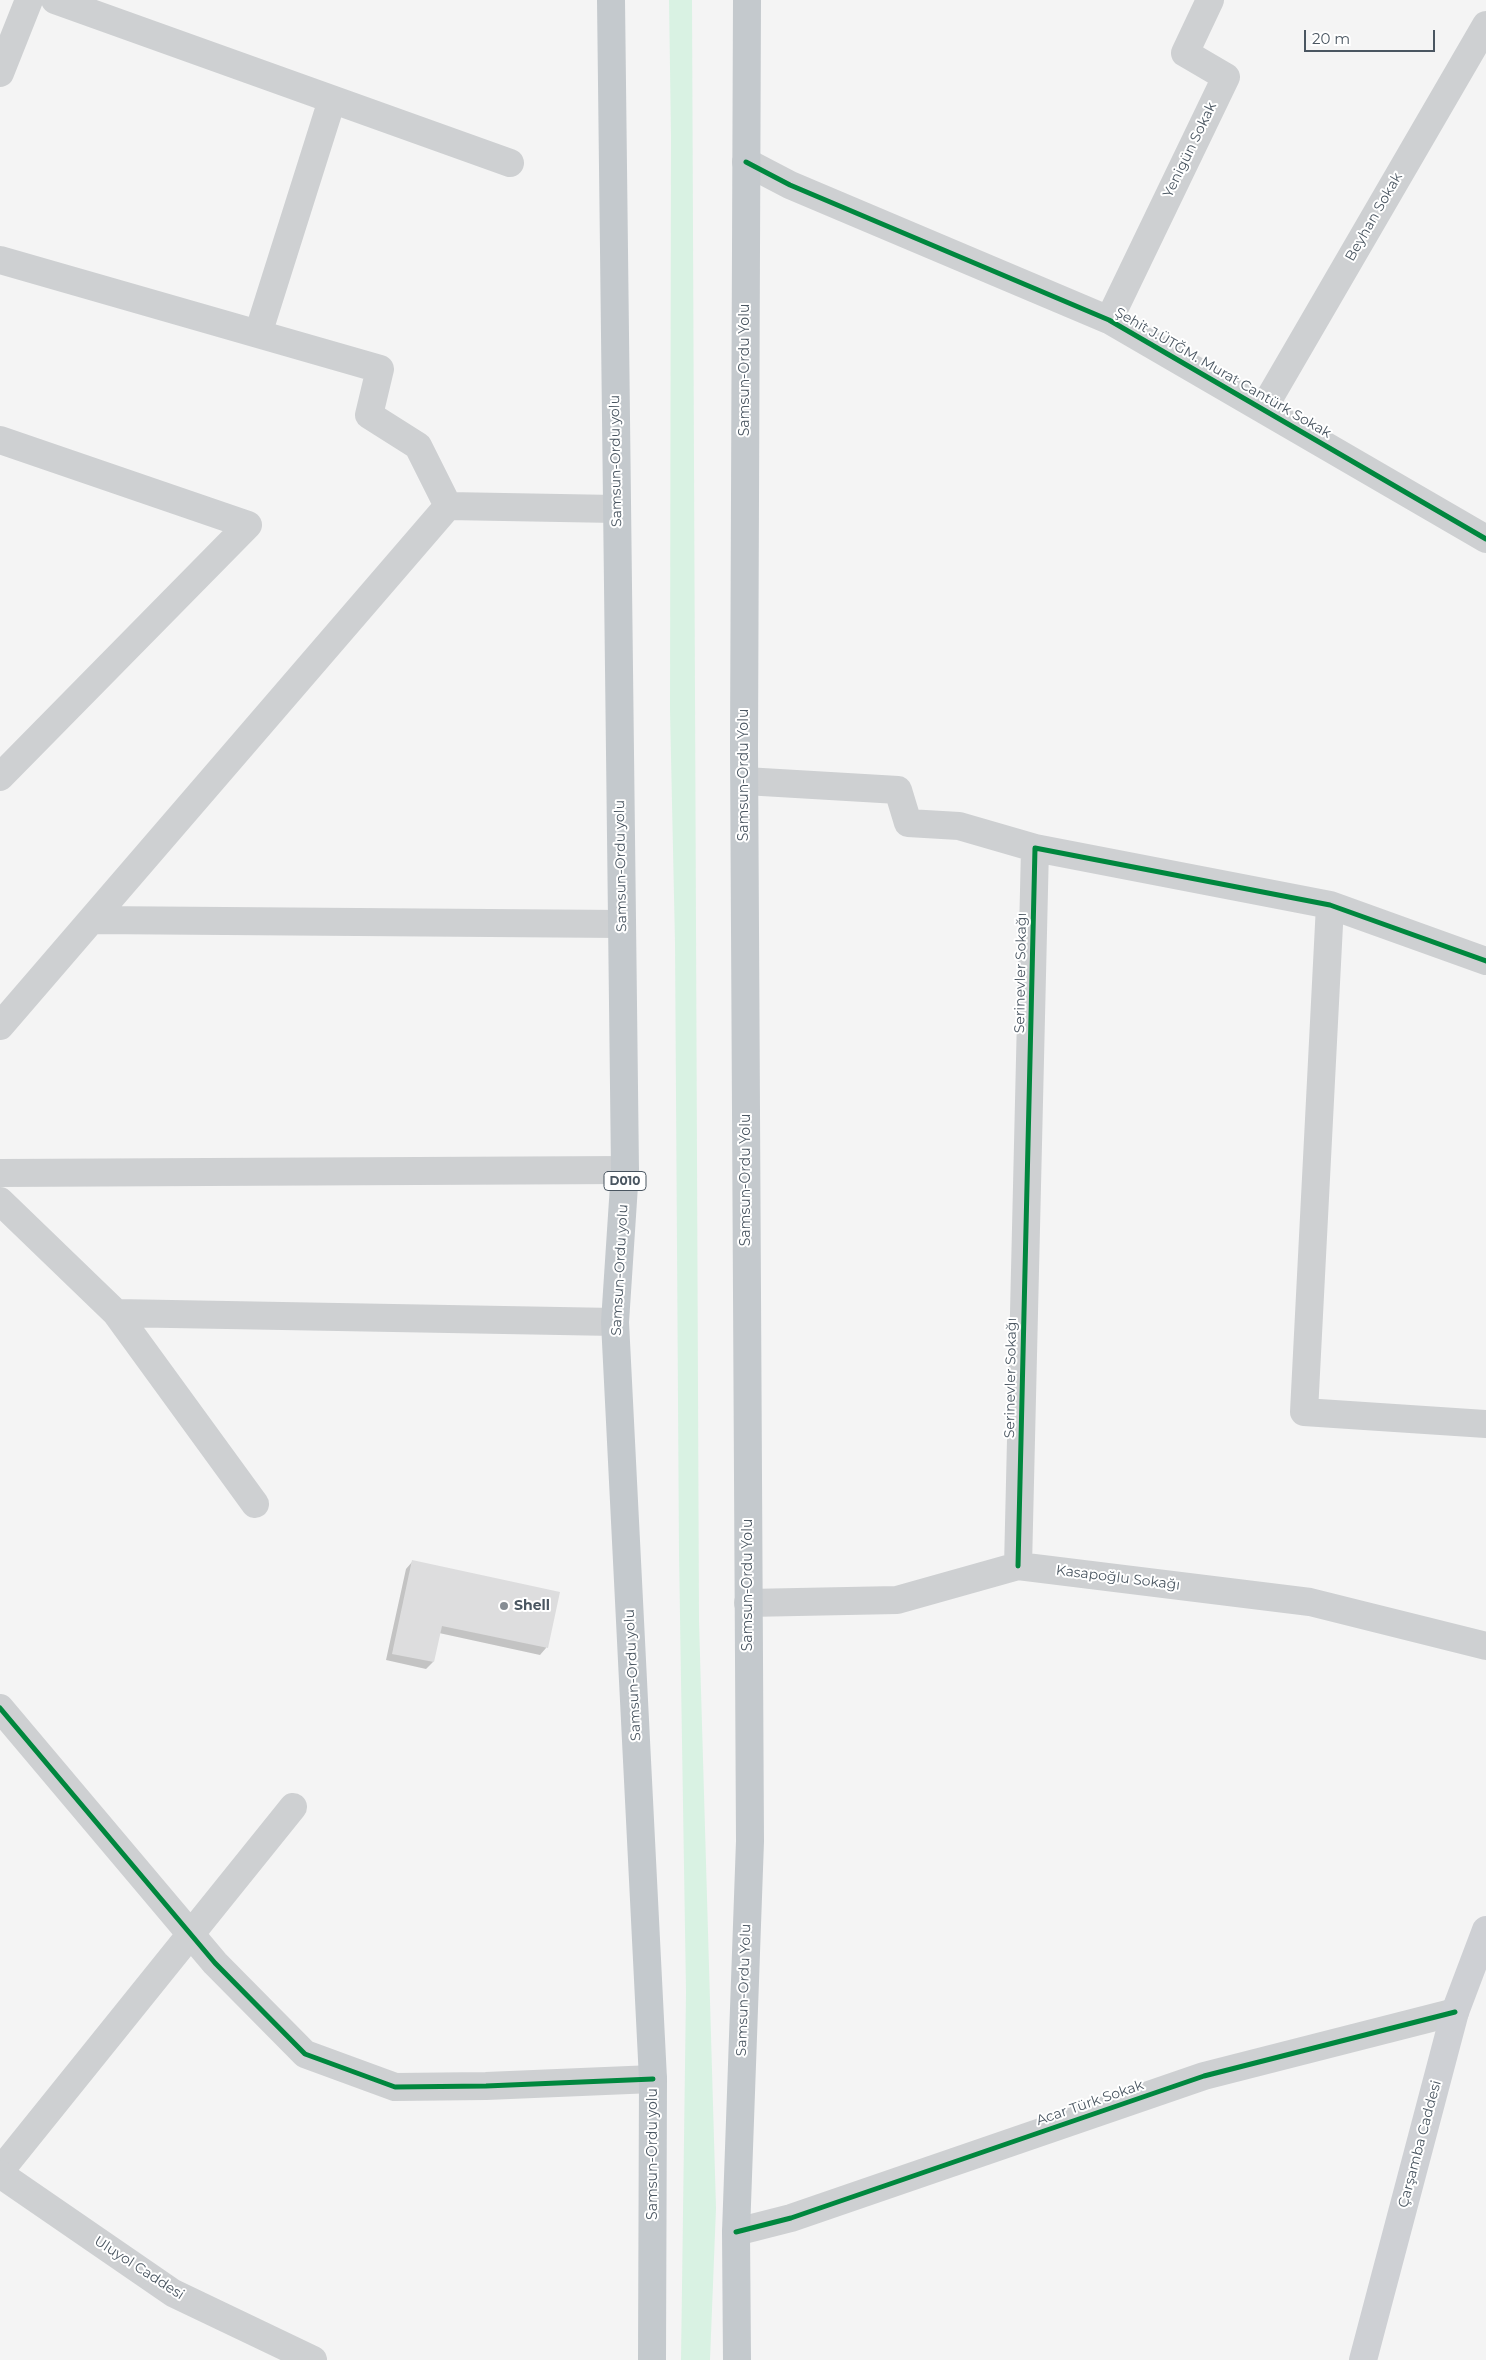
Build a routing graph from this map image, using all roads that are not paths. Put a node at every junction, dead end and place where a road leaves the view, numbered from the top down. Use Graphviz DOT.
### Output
graph roads {
  1 [pos="29,0"];
  2 [pos="55,0"];
  3 [pos="611,0"];
  4 [pos="747,0"];
  5 [pos="1210,0"];
  6 [pos="1486,25"];
  7 [pos="0,73"];
  8 [pos="332,100"];
  9 [pos="746,162"];
  10 [pos="510,163"];
  11 [pos="0,260"];
  12 [pos="1109,320"];
  13 [pos="258,334"];
  14 [pos="1263,409"];
  15 [pos="0,440"];
  16 [pos="448,506"];
  17 [pos="616,509"];
  18 [pos="1486,539"];
  19 [pos="0,777"];
  20 [pos="745,781"];
  21 [pos="1035,848"];
  22 [pos="1330,905"];
  23 [pos="93,920"];
  24 [pos="622,924"];
  25 [pos="1486,961"];
  26 [pos="0,1026"];
  27 [pos="625,1170"];
  28 [pos="0,1173"];
  29 [pos="0,1201"];
  30 [pos="116,1313"];
  31 [pos="615,1322"];
  32 [pos="1486,1424"];
  33 [pos="255,1504"];
  34 [pos="1018,1566"];
  35 [pos="748,1603"];
  36 [pos="1486,1646"];
  37 [pos="0,1708"];
  38 [pos="293,1808"];
  39 [pos="191,1933"];
  40 [pos="1484,1944"];
  41 [pos="1455,2012"];
  42 [pos="653,2079"];
  43 [pos="0,2173"];
  44 [pos="736,2232"];
  45 [pos="313,2360"];
  46 [pos="652,2360"];
  47 [pos="737,2360"];
  48 [pos="1363,2360"];
  1 -- 7 [label="street"];
  2 -- 8 [label="street"];
  3 -- 17 [label="highway, Samsun-Ordu yolu / D010"];
  4 -- 9 [label="highway, Samsun-Ordu Yolu"];
  5 -- 12 [label="street, Yenigün Sokak"];
  6 -- 14 [label="street, Beyhan Sokak"];
  8 -- 10 [label="street"];
  8 -- 13 [label="street"];
  9 -- 12 [label="street, Şehit J.ÜTĞM. Murat Cantürk Sokak"];
  9 -- 20 [label="highway, Samsun-Ordu Yolu"];
  11 -- 13 [label="street"];
  12 -- 14 [label="street, Şehit J.ÜTĞM. Murat Cantürk Sokak"];
  13 -- 16 [label="street"];
  14 -- 18 [label="street, Şehit J.ÜTĞM. Murat Cantürk Sokak"];
  15 -- 19 [label="street"];
  16 -- 17 [label="street"];
  16 -- 23 [label="street"];
  17 -- 24 [label="highway, Samsun-Ordu yolu / D010"];
  20 -- 21 [label="street"];
  20 -- 35 [label="highway, Samsun-Ordu Yolu"];
  21 -- 22 [label="street"];
  21 -- 34 [label="street, Serinevler Sokağı"];
  22 -- 25 [label="street"];
  22 -- 32 [label="street"];
  23 -- 24 [label="street"];
  23 -- 26 [label="street"];
  24 -- 27 [label="highway, Samsun-Ordu yolu / D010"];
  27 -- 28 [label="street"];
  27 -- 31 [label="highway, Samsun-Ordu yolu / D010"];
  29 -- 30 [label="street"];
  30 -- 31 [label="street"];
  30 -- 33 [label="street"];
  31 -- 42 [label="highway, Samsun-Ordu yolu / D010"];
  34 -- 35 [label="street, Kasapoğlu Sokağı"];
  34 -- 36 [label="street, Kasapoğlu Sokağı"];
  35 -- 44 [label="highway, Samsun-Ordu Yolu"];
  37 -- 39 [label="street"];
  38 -- 39 [label="street"];
  39 -- 42 [label="street"];
  39 -- 43 [label="street"];
  40 -- 41 [label="main road, Çarşamba Caddesi"];
  41 -- 44 [label="street, Acar Türk Sokak"];
  41 -- 48 [label="main road, Çarşamba Caddesi"];
  42 -- 46 [label="highway, Samsun-Ordu yolu / D010"];
  43 -- 45 [label="street, Uluyol Caddesi"];
  44 -- 47 [label="highway, Samsun-Ordu Yolu"];
}
